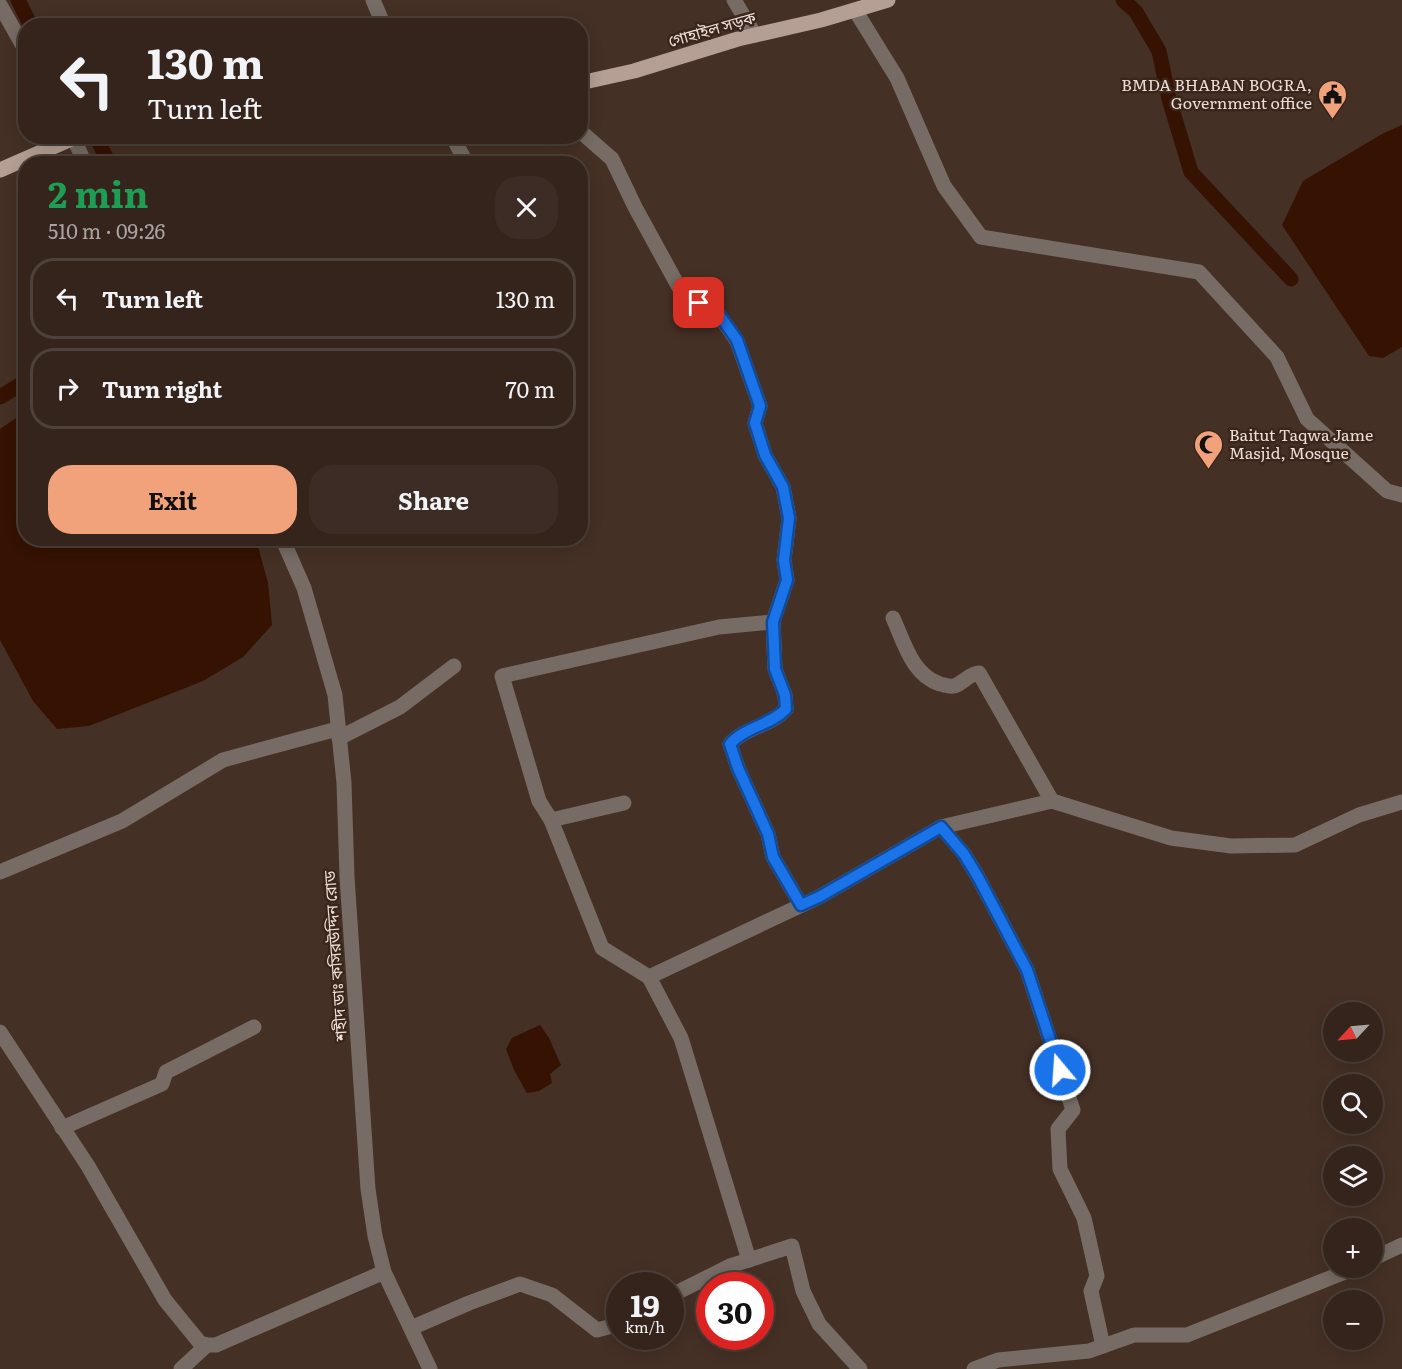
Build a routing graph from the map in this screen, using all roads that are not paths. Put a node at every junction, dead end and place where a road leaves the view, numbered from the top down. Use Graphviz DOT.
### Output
graph roads {
  1 [pos="373,0"];
  2 [pos="734,0"];
  3 [pos="888,0"];
  4 [pos="0,5"];
  5 [pos="855,10"];
  6 [pos="381,18"];
  7 [pos="755,35"];
  8 [pos="18,37"];
  9 [pos="588,81"];
  10 [pos="588,138"];
  11 [pos="59,144"];
  12 [pos="32,156"];
  13 [pos="18,162"];
  14 [pos="0,170"];
  15 [pos="1402,495"];
  16 [pos="286,546"];
  17 [pos="893,618"];
  18 [pos="773,622"];
  19 [pos="454,666"];
  20 [pos="338,733"];
  21 [pos="1052,801"];
  22 [pos="1402,802"];
  23 [pos="624,803"];
  24 [pos="551,820"];
  25 [pos="941,827"];
  26 [pos="0,872"];
  27 [pos="801,905"];
  28 [pos="649,977"];
  29 [pos="254,1027"];
  30 [pos="0,1032"];
  31 [pos="62,1128"];
  32 [pos="1402,1245"];
  33 [pos="1383,1254"];
  34 [pos="749,1260"];
  35 [pos="384,1272"];
  36 [pos="1330,1278"];
  37 [pos="684,1289"];
  38 [pos="411,1328"];
  39 [pos="606,1328"];
  40 [pos="207,1345"];
  41 [pos="1103,1346"];
  42 [pos="181,1369"];
  43 [pos="429,1369"];
  44 [pos="860,1369"];
  45 [pos="974,1369"];
  1 -- 6 [label="street"];
  2 -- 7 [label="street"];
  3 -- 5 [label="main road, গোহাইল সড়ক"];
  4 -- 8 [label="street"];
  5 -- 7 [label="main road, গোহাইল সড়ক"];
  5 -- 15 [label="street"];
  7 -- 9 [label="main road, গোহাইল সড়ক"];
  10 -- 18 [label="street"];
  11 -- 12 [label="main road"];
  13 -- 14 [label="main road"];
  16 -- 20 [label="street, শহীদ ডাঃ কসিরউদ্দিন রোড"];
  17 -- 21 [label="street"];
  18 -- 24 [label="street"];
  18 -- 27 [label="street"];
  19 -- 20 [label="street"];
  20 -- 26 [label="street"];
  20 -- 35 [label="street, শহীদ ডাঃ কসিরউদ্দিন রোড"];
  21 -- 22 [label="street"];
  21 -- 25 [label="street"];
  23 -- 24 [label="street"];
  24 -- 28 [label="street"];
  25 -- 27 [label="street"];
  25 -- 41 [label="street"];
  27 -- 28 [label="street"];
  28 -- 34 [label="street"];
  29 -- 31 [label="street"];
  30 -- 31 [label="street"];
  31 -- 40 [label="street"];
  32 -- 33 [label="street"];
  34 -- 37 [label="street"];
  34 -- 44 [label="street"];
  35 -- 38 [label="street, শহীদ ডাঃ কসিরউদ্দিন রোড"];
  35 -- 40 [label="street"];
  36 -- 41 [label="street"];
  38 -- 39 [label="street"];
  38 -- 43 [label="street, শহীদ ডাঃ কসিরউদ্দিন রোড"];
  40 -- 42 [label="street"];
  41 -- 45 [label="street"];
}
